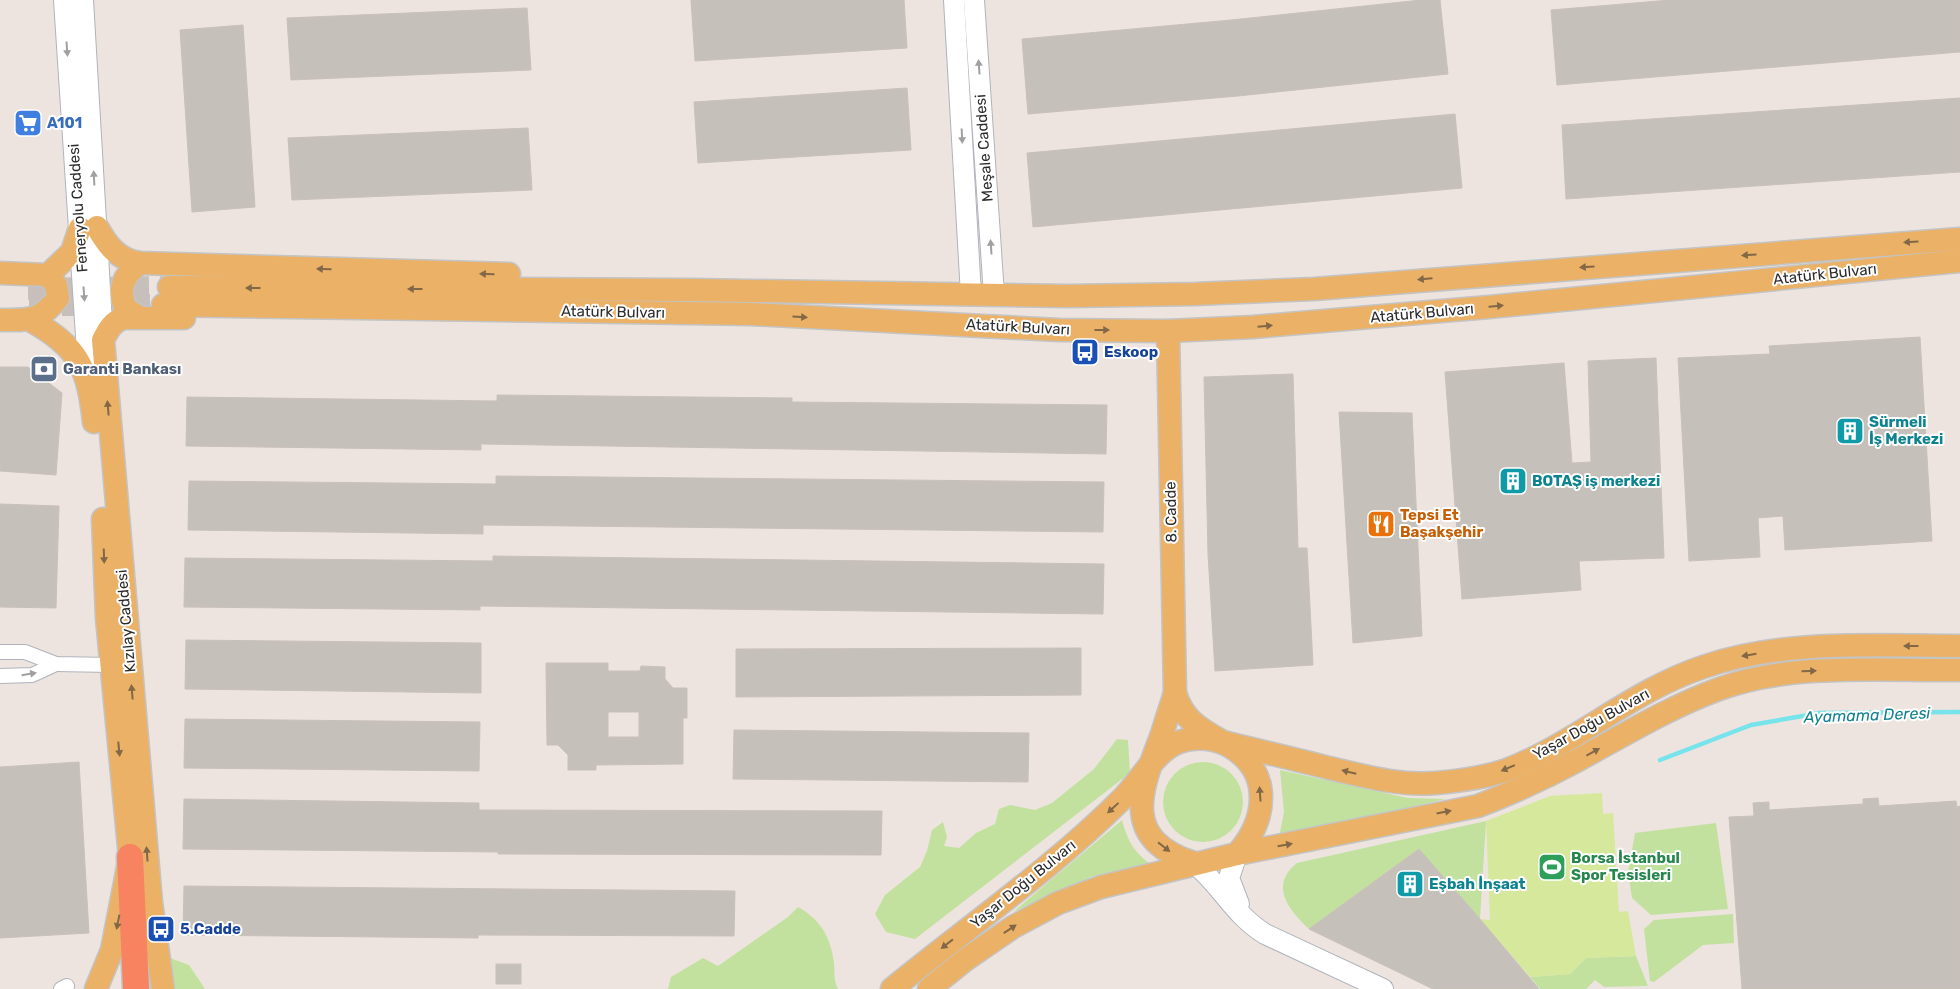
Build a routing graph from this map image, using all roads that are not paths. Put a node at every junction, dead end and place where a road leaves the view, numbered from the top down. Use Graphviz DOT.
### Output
graph roads {
  1 [pos="64,0"];
  2 [pos="83,0"];
  3 [pos="954,0"];
  4 [pos="974,0"];
  5 [pos="88,227"];
  6 [pos="1960,239"];
  7 [pos="1960,262"];
  8 [pos="140,264"];
  9 [pos="0,273"];
  10 [pos="48,275"];
  11 [pos="0,288"];
  12 [pos="692,290"];
  13 [pos="971,295"];
  14 [pos="994,295"];
  15 [pos="29,304"];
  16 [pos="0,305"];
  17 [pos="752,314"];
  18 [pos="139,317"];
  19 [pos="0,320"];
  20 [pos="968,325"];
  21 [pos="1168,330"];
  22 [pos="103,340"];
  23 [pos="90,385"];
  24 [pos="1960,646"];
  25 [pos="0,652"];
  26 [pos="56,664"];
  27 [pos="111,665"];
  28 [pos="1960,670"];
  29 [pos="0,676"];
  30 [pos="1175,693"];
  31 [pos="1224,742"];
  32 [pos="1146,772"];
  33 [pos="1237,854"];
  34 [pos="130,857"];
  35 [pos="1194,863"];
  36 [pos="151,902"];
  37 [pos="1248,924"];
  38 [pos="96,989"];
  39 [pos="136,989"];
  40 [pos="151,989"];
  41 [pos="163,989"];
  42 [pos="892,989"];
  43 [pos="929,989"];
  44 [pos="1383,989"];
  1 -- 5 [label="street, Feneryolu Caddesi, one-way"];
  5 -- 2 [label="street, Feneryolu Caddesi, one-way"];
  3 -- 13 [label="street, Meşale Caddesi, one-way"];
  14 -- 4 [label="street, Meşale Caddesi, one-way"];
  5 -- 8 [label="main road"];
  5 -- 10 [label="main road"];
  5 -- 22 [label="street, Feneryolu Caddesi"];
  5 -- 23 [label="street, Feneryolu Caddesi, one-way"];
  6 -- 14 [label="main road, Atatürk Bulvarı, one-way"];
  21 -- 7 [label="main road, Atatürk Bulvarı, one-way"];
  12 -- 8 [label="main road, one-way"];
  8 -- 18 [label="main road"];
  9 -- 10 [label="main road"];
  10 -- 15 [label="main road"];
  11 -- 15 [label="main road"];
  12 -- 13 [label="main road, Atatürk Bulvarı"];
  12 -- 17 [label="main road, Atatürk Bulvarı, one-way"];
  13 -- 14 [label="main road, Atatürk Bulvarı"];
  14 -- 20 [label="main road"];
  15 -- 16 [label="main road"];
  15 -- 19 [label="main road"];
  15 -- 23 [label="main road"];
  17 -- 18 [label="main road"];
  17 -- 20 [label="main road, Atatürk Bulvarı, one-way"];
  18 -- 22 [label="main road"];
  20 -- 21 [label="main road, Atatürk Bulvarı, one-way"];
  21 -- 30 [label="main road, 8. Cadde"];
  36 -- 22 [label="main road, Kızılay Caddesi, one-way"];
  23 -- 27 [label="main road, Kızılay Caddesi, one-way"];
  24 -- 31 [label="main road, Yaşar Doğu Bulvarı, one-way"];
  25 -- 26 [label="street"];
  26 -- 27 [label="street"];
  29 -- 26 [label="street, one-way"];
  27 -- 34 [label="main road, Kızılay Caddesi, one-way"];
  33 -- 28 [label="main road, Yaşar Doğu Bulvarı, one-way"];
  30 -- 31 [label="main road, Yaşar Doğu Bulvarı"];
  30 -- 32 [label="main road"];
  31 -- 32 [label="main road, Yaşar Doğu Bulvarı"];
  33 -- 31 [label="main road, Yaşar Doğu Bulvarı, one-way"];
  32 -- 35 [label="main road, one-way"];
  32 -- 42 [label="main road, Yaşar Doğu Bulvarı, one-way"];
  33 -- 35 [label="main road, Yaşar Doğu Bulvarı"];
  33 -- 37 [label="street"];
  34 -- 38 [label="main road, Kızılay Caddesi, one-way"];
  34 -- 39 [label="highway"];
  35 -- 37 [label="street"];
  43 -- 35 [label="main road, Yaşar Doğu Bulvarı, one-way"];
  36 -- 40 [label="highway"];
  36 -- 41 [label="main road, Kızılay Caddesi"];
  37 -- 44 [label="street"];
}
